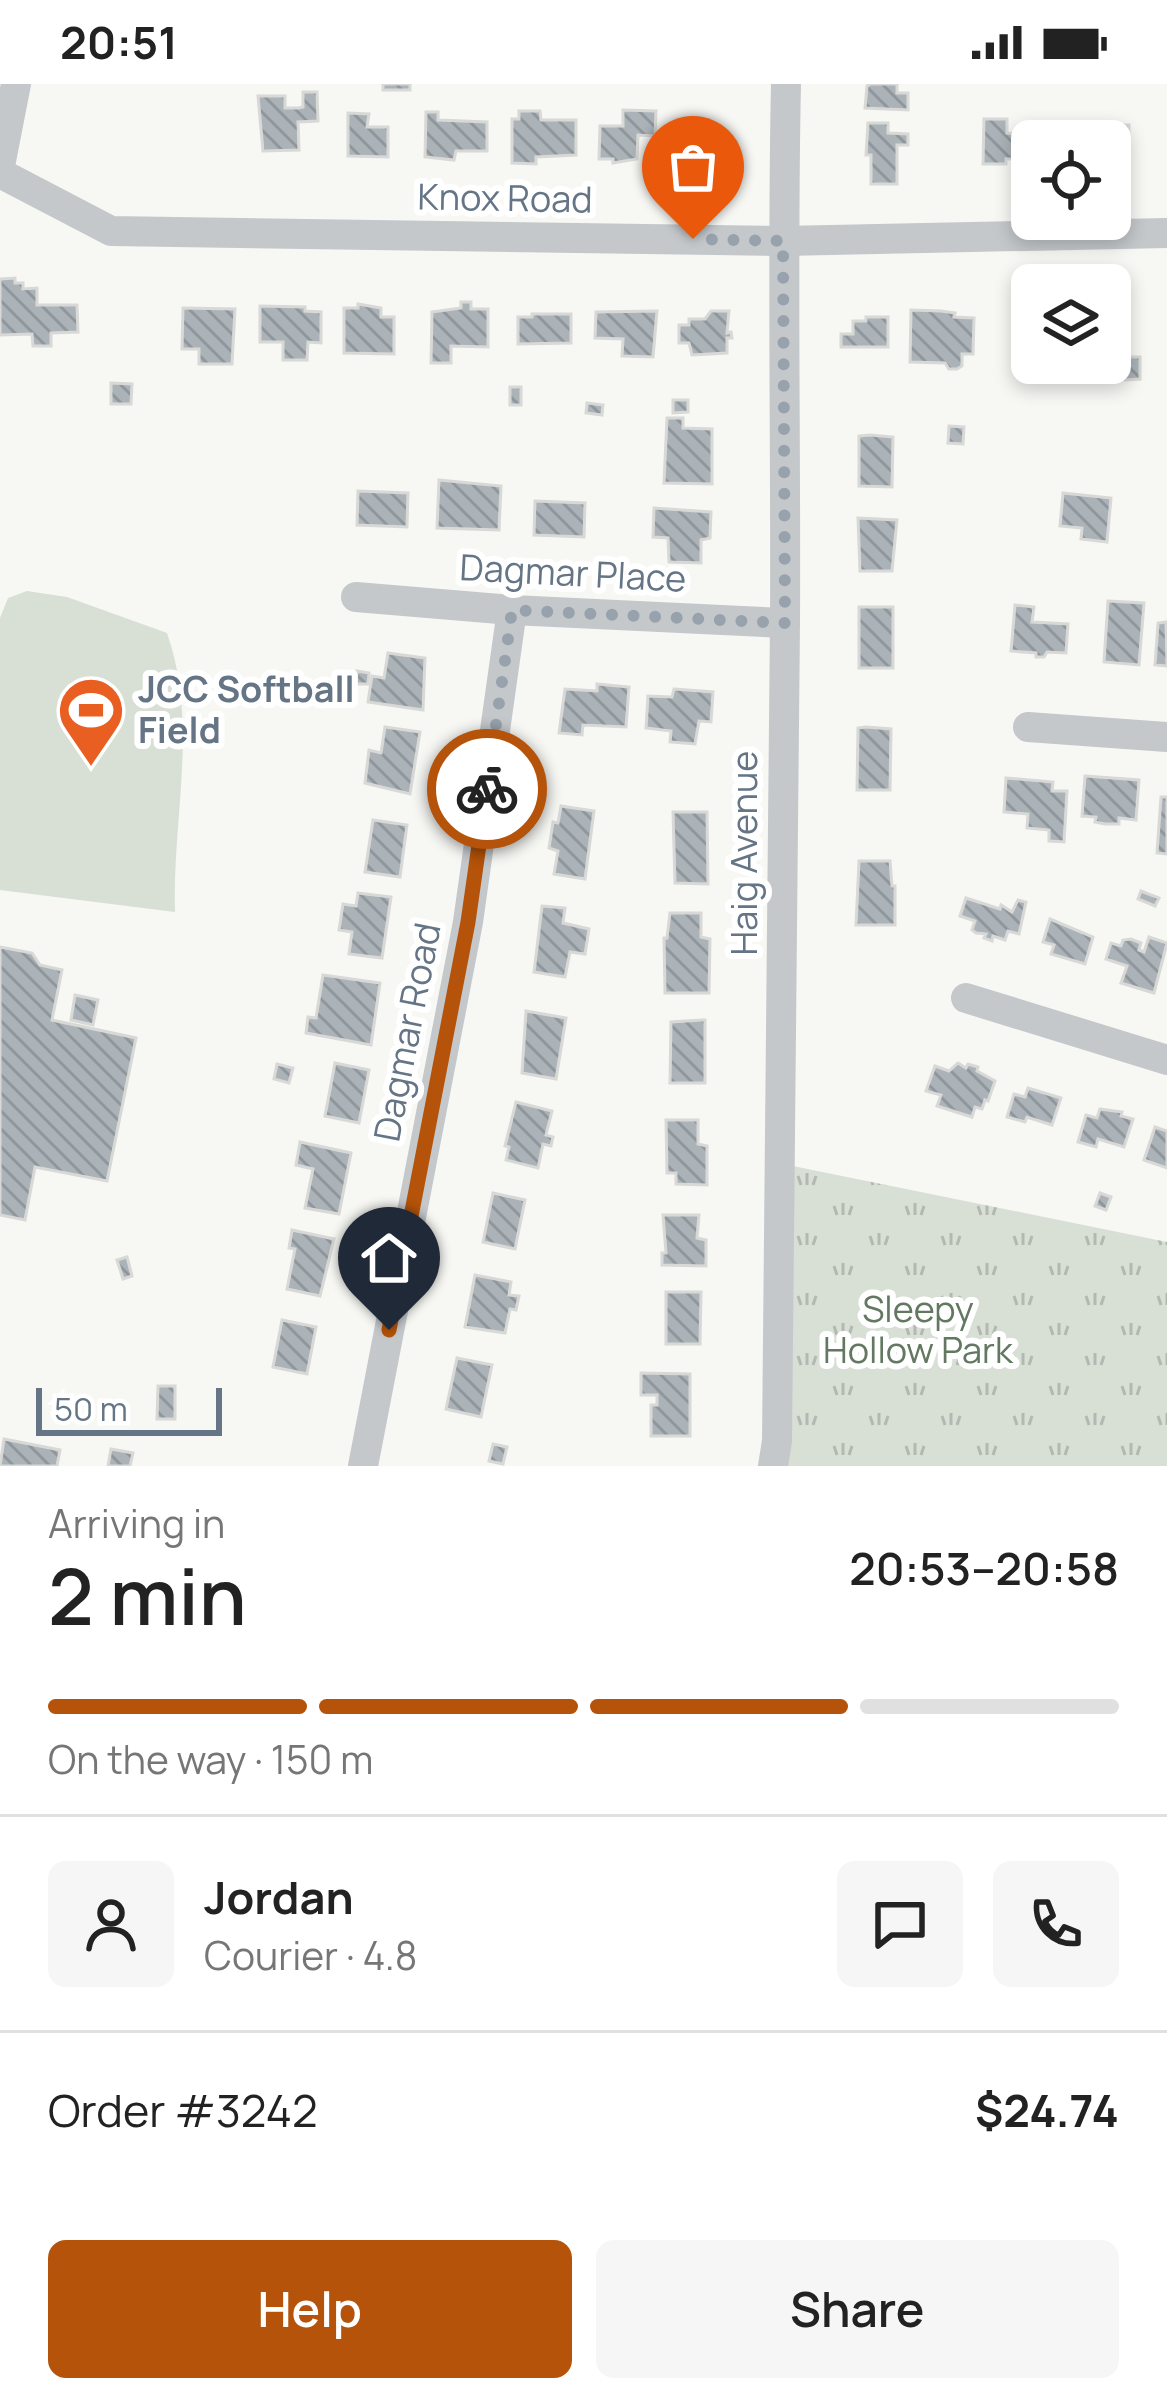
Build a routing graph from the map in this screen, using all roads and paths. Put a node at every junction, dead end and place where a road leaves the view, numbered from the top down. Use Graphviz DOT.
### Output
graph roads {
  1 [pos="16,84"];
  2 [pos="786,84"];
  3 [pos="0,170"];
  4 [pos="1167,233"];
  5 [pos="783,241"];
  6 [pos="356,597"];
  7 [pos="512,610"];
  8 [pos="785,623"];
  9 [pos="1028,727"];
  10 [pos="1167,736"];
  11 [pos="966,998"];
  12 [pos="1167,1060"];
  13 [pos="363,1466"];
  14 [pos="773,1466"];
  1 -- 3 [label="street"];
  2 -- 5 [label="street, Haig Avenue"];
  3 -- 5 [label="street, Knox Road"];
  4 -- 5 [label="street, Knox Road"];
  5 -- 8 [label="street, Haig Avenue"];
  6 -- 7 [label="street, Dagmar Place"];
  7 -- 8 [label="street, Dagmar Place"];
  7 -- 13 [label="street, Dagmar Road"];
  8 -- 14 [label="street, Haig Avenue"];
  9 -- 10 [label="street"];
  11 -- 12 [label="street"];
}
